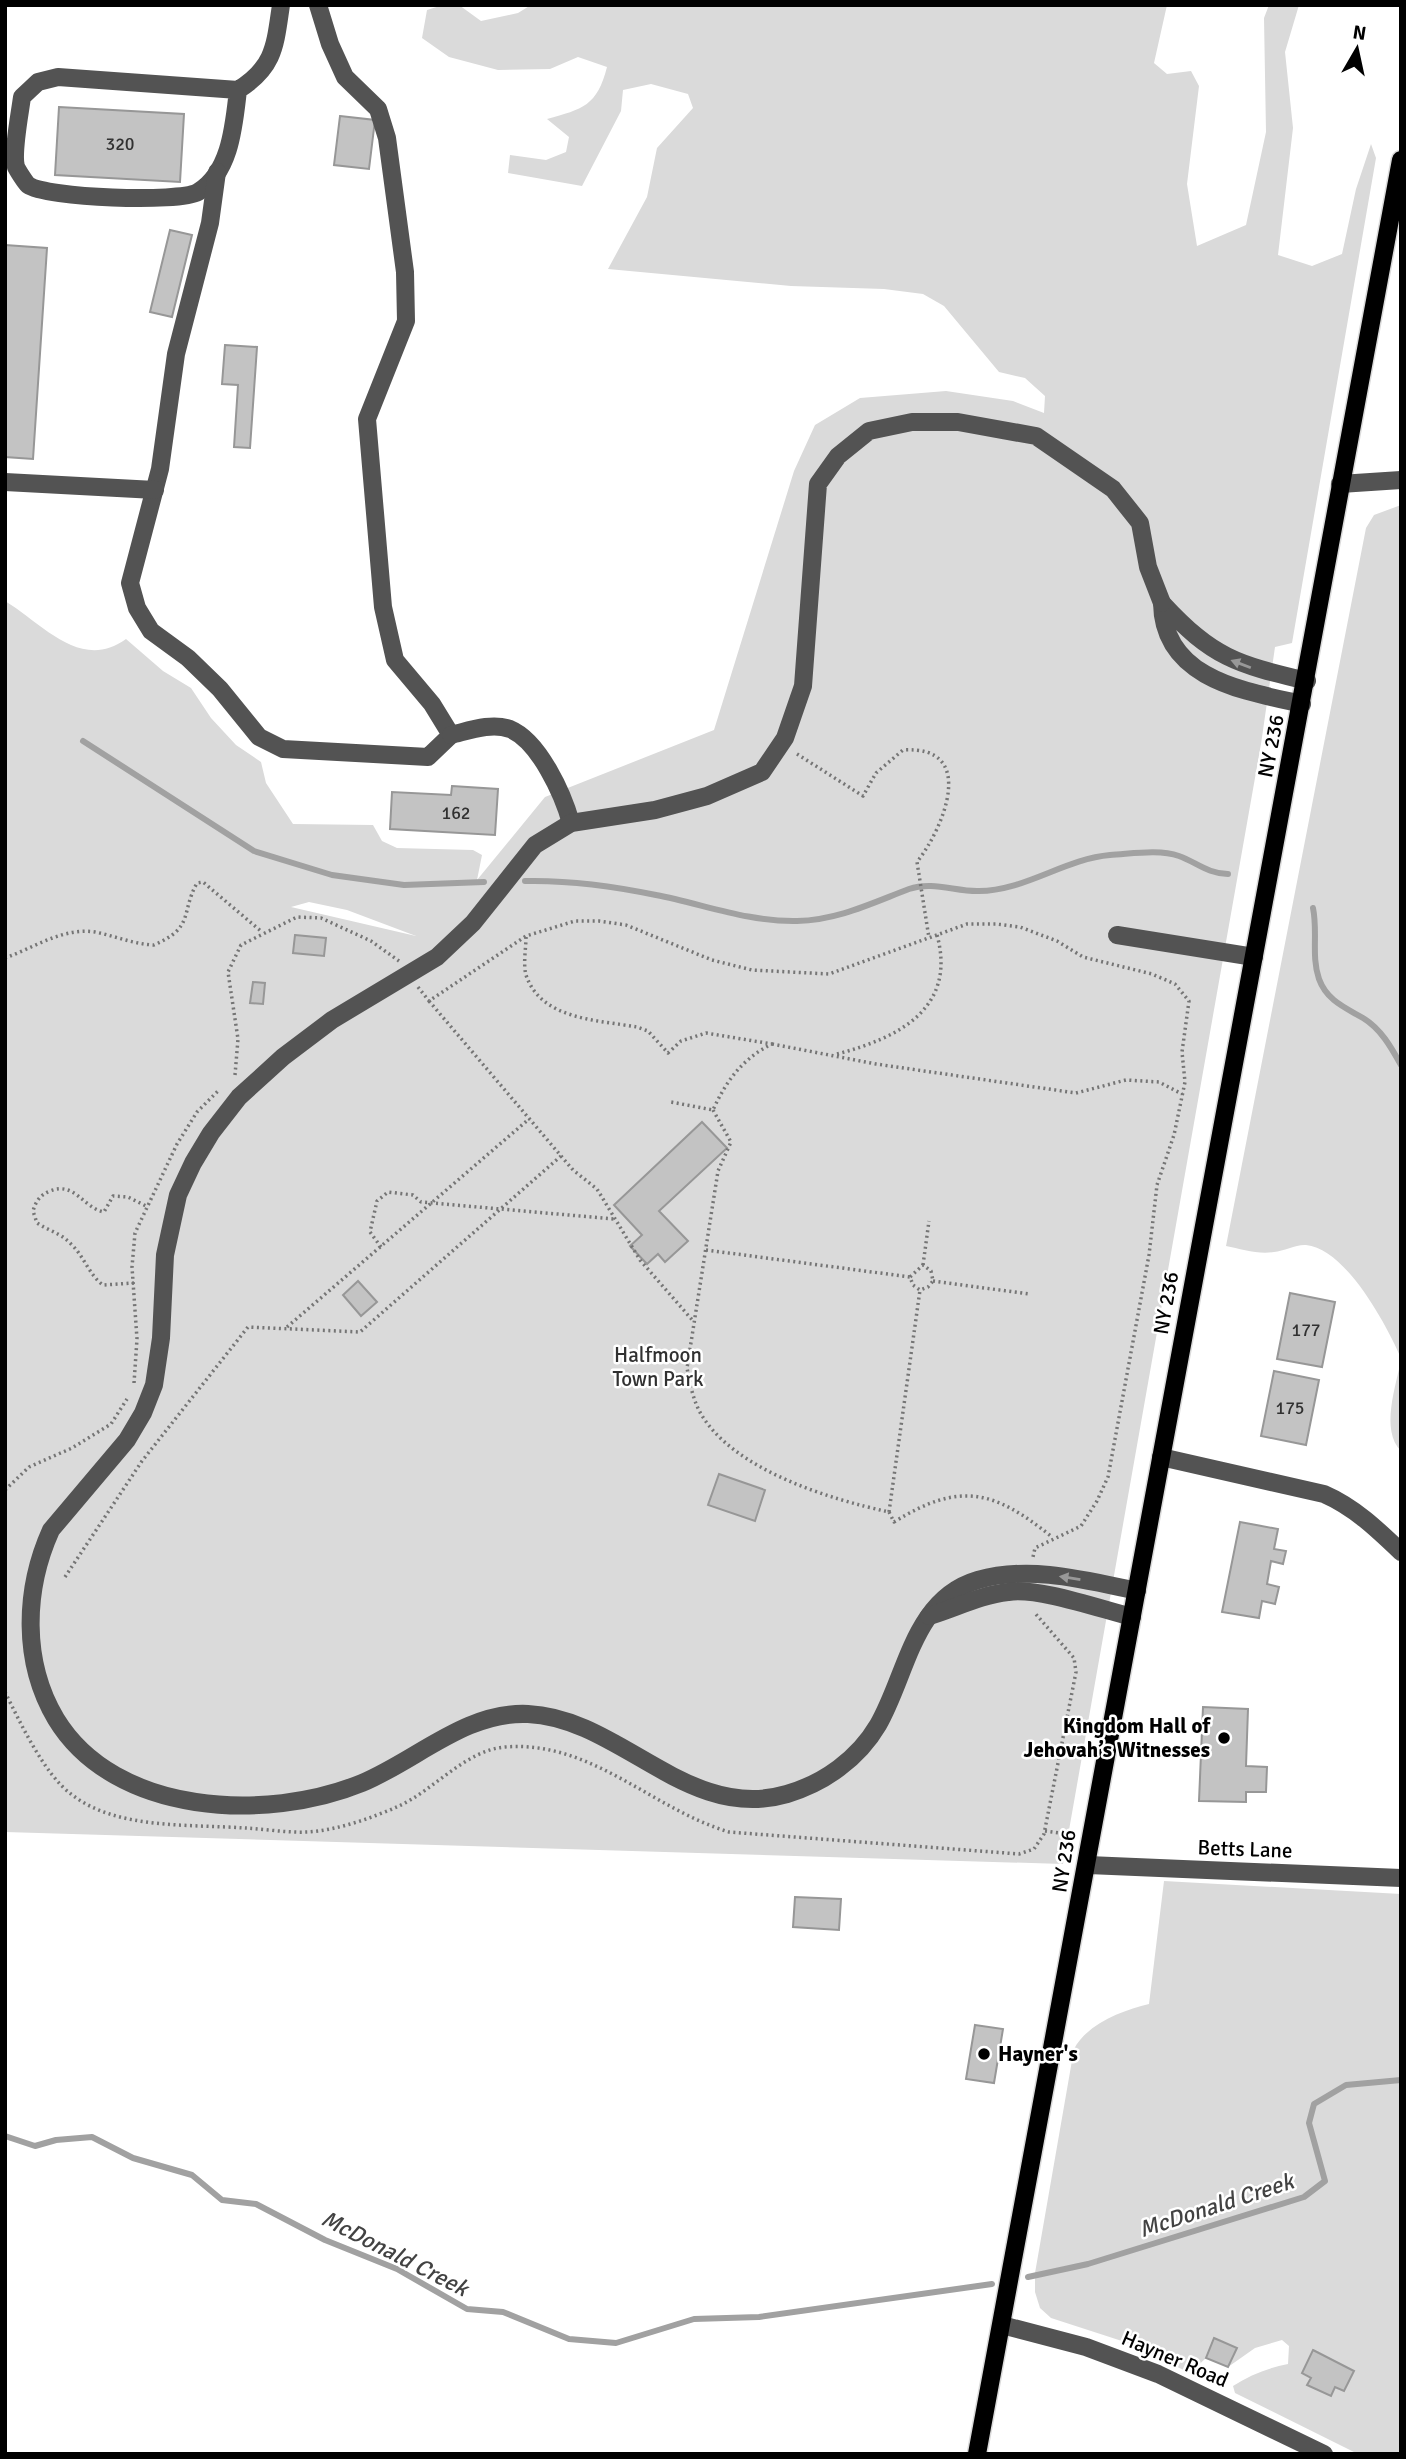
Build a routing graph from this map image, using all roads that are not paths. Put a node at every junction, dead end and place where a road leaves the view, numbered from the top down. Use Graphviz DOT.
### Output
graph roads {
  1 [pos="281,5"];
  2 [pos="318,5"];
  3 [pos="238,90"];
  4 [pos="1401,160"];
  5 [pos="217,172"];
  6 [pos="25,179"];
  7 [pos="5,180"];
  8 [pos="1401,480"];
  9 [pos="5,482"];
  10 [pos="1340,485"];
  11 [pos="155,490"];
  12 [pos="1162,603"];
  13 [pos="1307,681"];
  14 [pos="1302,704"];
  15 [pos="451,735"];
  16 [pos="571,823"];
  17 [pos="1116,936"];
  18 [pos="1254,957"];
  19 [pos="1161,1457"];
  20 [pos="1401,1552"];
  21 [pos="1137,1591"];
  22 [pos="929,1616"];
  23 [pos="1132,1617"];
  24 [pos="1087,1865"];
  25 [pos="1401,1878"];
  26 [pos="1002,2325"];
  27 [pos="977,2454"];
  28 [pos="1324,2454"];
  1 -- 3 [label="street"];
  2 -- 15 [label="street"];
  3 -- 5 [label="street"];
  3 -- 6 [label="street"];
  4 -- 10 [label="main road, NY 236 / NY 236"];
  5 -- 6 [label="street"];
  5 -- 11 [label="street"];
  6 -- 7 [label="street"];
  8 -- 10 [label="street"];
  9 -- 11 [label="street"];
  10 -- 13 [label="main road, NY 236 / NY 236"];
  11 -- 15 [label="street"];
  13 -- 12 [label="street, one-way"];
  12 -- 14 [label="street"];
  12 -- 16 [label="street"];
  13 -- 14 [label="main road, NY 236 / NY 236"];
  14 -- 18 [label="main road, NY 236 / NY 236"];
  15 -- 16 [label="street"];
  16 -- 22 [label="street"];
  17 -- 18 [label="street"];
  18 -- 19 [label="main road, NY 236 / NY 236"];
  19 -- 20 [label="street"];
  19 -- 21 [label="main road, NY 236 / NY 236"];
  21 -- 22 [label="street, one-way"];
  21 -- 23 [label="main road, NY 236 / NY 236"];
  22 -- 23 [label="street"];
  23 -- 24 [label="main road, NY 236 / NY 236"];
  24 -- 25 [label="street, Betts Lane"];
  24 -- 26 [label="main road, NY 236 / NY 236"];
  26 -- 27 [label="main road, NY 236 / NY 236"];
  26 -- 28 [label="street, Hayner Road"];
}
